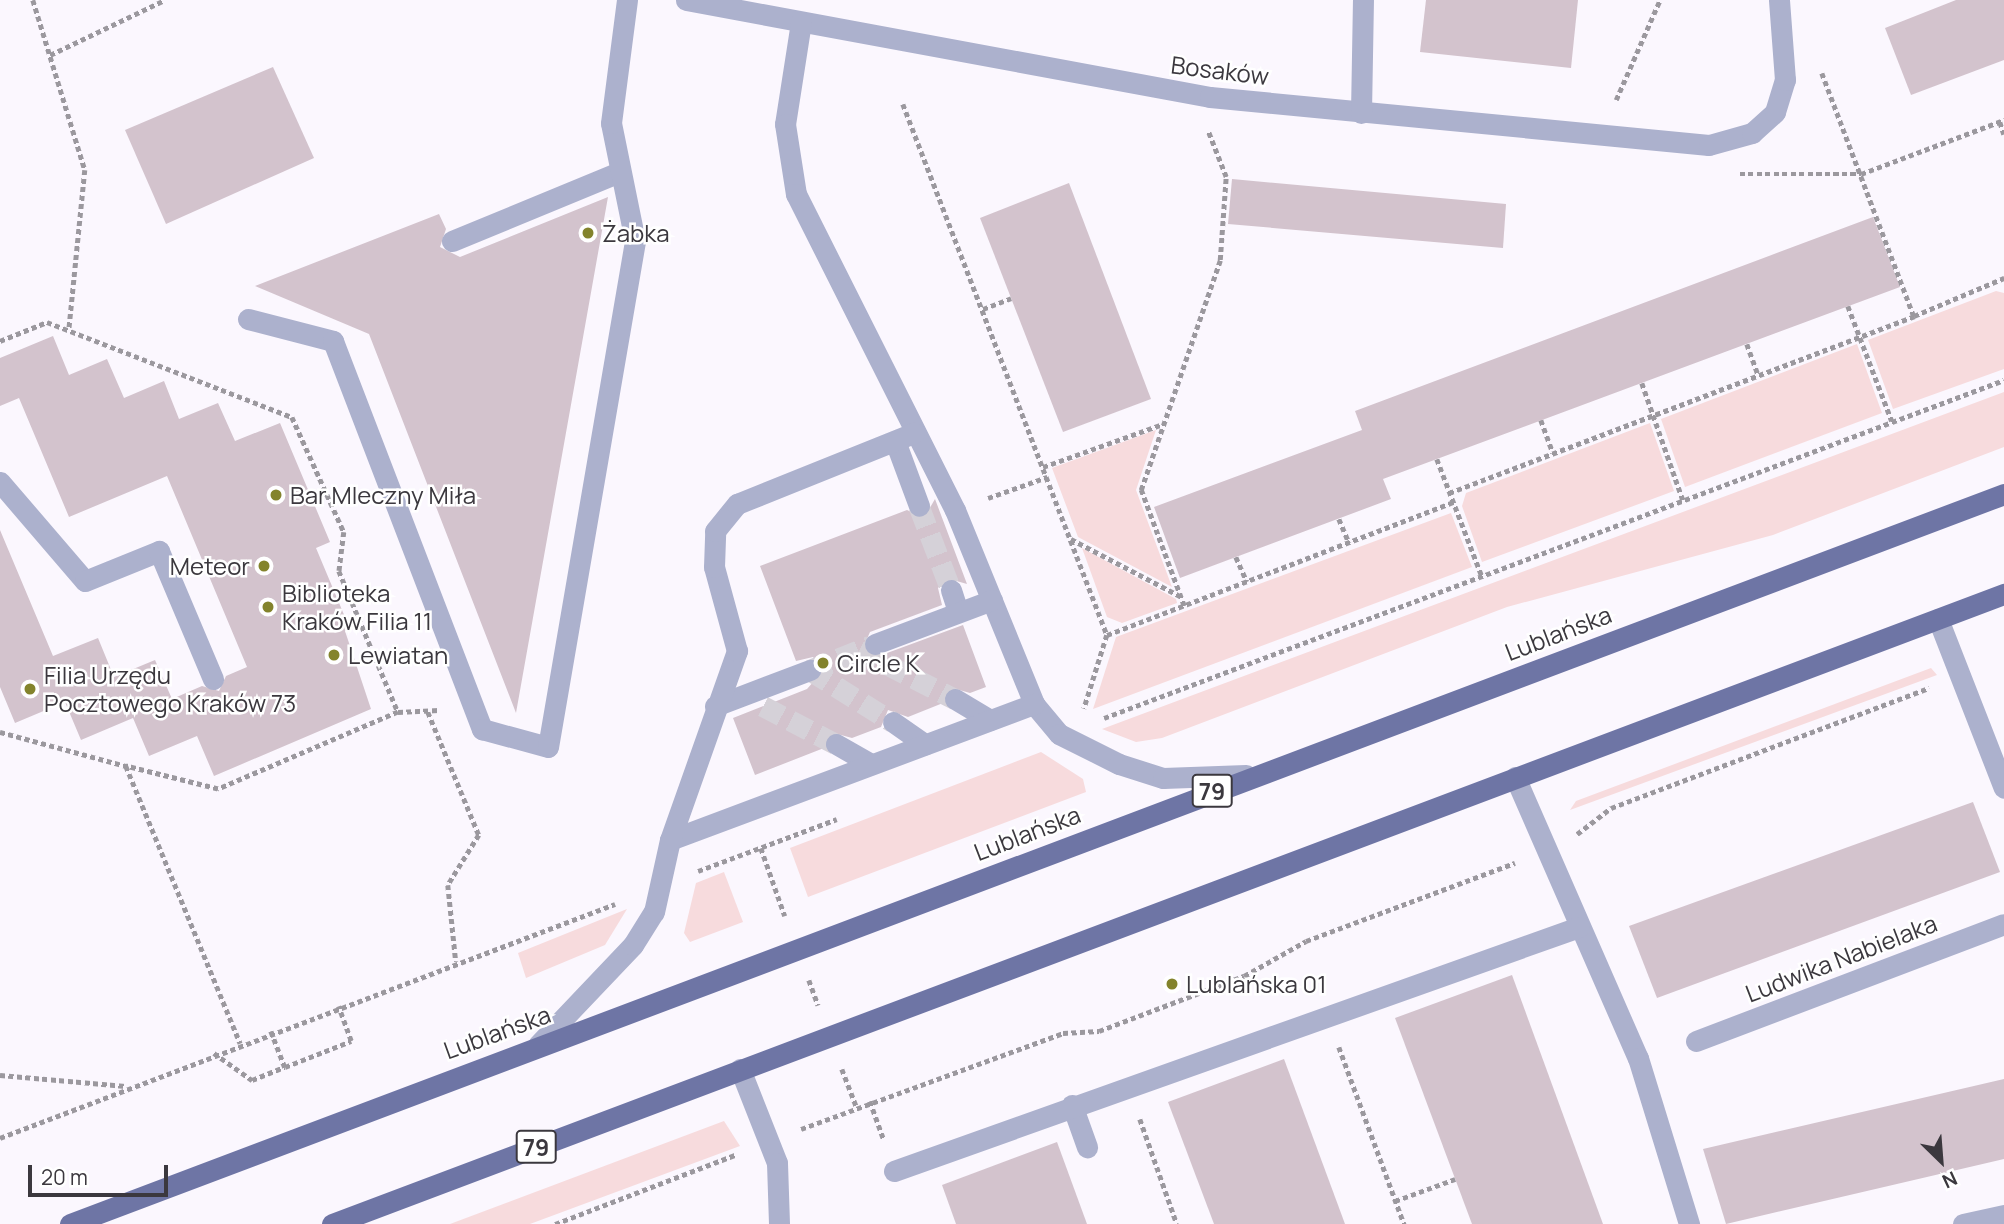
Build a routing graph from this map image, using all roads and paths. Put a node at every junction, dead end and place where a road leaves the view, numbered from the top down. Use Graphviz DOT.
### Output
graph roads {
  1 [pos="33,0"];
  2 [pos="165,0"];
  3 [pos="627,0"];
  4 [pos="686,0"];
  5 [pos="1363,0"];
  6 [pos="1660,0"];
  7 [pos="1779,0"];
  8 [pos="801,22"];
  9 [pos="1782,36"];
  10 [pos="50,55"];
  11 [pos="903,104"];
  12 [pos="1362,113"];
  13 [pos="2002,121"];
  14 [pos="1208,131"];
  15 [pos="2004,134"];
  16 [pos="1610,135"];
  17 [pos="619,172"];
  18 [pos="1861,174"];
  19 [pos="1740,176"];
  20 [pos="452,241"];
  21 [pos="2004,278"];
  22 [pos="1011,298"];
  23 [pos="1847,306"];
  24 [pos="983,309"];
  25 [pos="1914,316"];
  26 [pos="248,319"];
  27 [pos="69,330"];
  28 [pos="1859,336"];
  29 [pos="0,341"];
  30 [pos="1747,344"];
  31 [pos="1758,375"];
  32 [pos="2004,380"];
  33 [pos="1642,383"];
  34 [pos="1653,415"];
  35 [pos="1541,420"];
  36 [pos="1892,421"];
  37 [pos="1163,424"];
  38 [pos="904,437"];
  39 [pos="1553,453"];
  40 [pos="1437,459"];
  41 [pos="1043,467"];
  42 [pos="1046,477"];
  43 [pos="0,482"];
  44 [pos="1449,493"];
  45 [pos="2004,494"];
  46 [pos="1683,500"];
  47 [pos="1453,502"];
  48 [pos="919,506"];
  49 [pos="955,510"];
  50 [pos="1339,519"];
  51 [pos="1070,539"];
  52 [pos="1349,543"];
  53 [pos="1236,557"];
  54 [pos="1482,576"];
  55 [pos="1247,582"];
  56 [pos="951,590"];
  57 [pos="2004,594"];
  58 [pos="1180,596"];
  59 [pos="992,600"];
  60 [pos="1184,606"];
  61 [pos="958,612"];
  62 [pos="1938,619"];
  63 [pos="1107,635"];
  64 [pos="876,644"];
  65 [pos="810,670"];
  66 [pos="213,679"];
  67 [pos="1933,687"];
  68 [pos="743,696"];
  69 [pos="955,699"];
  70 [pos="1034,704"];
  71 [pos="715,706"];
  72 [pos="763,706"];
  73 [pos="437,711"];
  74 [pos="398,712"];
  75 [pos="428,712"];
  76 [pos="1100,719"];
  77 [pos="990,720"];
  78 [pos="893,722"];
  79 [pos="1087,724"];
  80 [pos="0,732"];
  81 [pos="835,744"];
  82 [pos="925,744"];
  83 [pos="871,764"];
  84 [pos="126,766"];
  85 [pos="1257,774"];
  86 [pos="1515,777"];
  87 [pos="2004,788"];
  88 [pos="1583,830"];
  89 [pos="670,840"];
  90 [pos="1518,862"];
  91 [pos="700,870"];
  92 [pos="623,902"];
  93 [pos="783,909"];
  94 [pos="2004,924"];
  95 [pos="1579,926"];
  96 [pos="456,962"];
  97 [pos="810,982"];
  98 [pos="816,1000"];
  99 [pos="338,1006"];
  100 [pos="271,1031"];
  101 [pos="1335,1035"];
  102 [pos="1696,1041"];
  103 [pos="240,1043"];
  104 [pos="538,1045"];
  105 [pos="214,1053"];
  106 [pos="285,1067"];
  107 [pos="740,1069"];
  108 [pos="843,1072"];
  109 [pos="0,1075"];
  110 [pos="127,1086"];
  111 [pos="1135,1104"];
  112 [pos="1072,1105"];
  113 [pos="856,1106"];
  114 [pos="0,1138"];
  115 [pos="770,1141"];
  116 [pos="1087,1147"];
  117 [pos="894,1171"];
  118 [pos="1455,1179"];
  119 [pos="1395,1201"];
  120 [pos="2004,1215"];
  121 [pos="70,1224"];
  122 [pos="332,1224"];
  123 [pos="555,1224"];
  124 [pos="779,1224"];
  125 [pos="1177,1224"];
  126 [pos="1404,1224"];
  127 [pos="1689,1224"];
  128 [pos="1963,1224"];
  1 -- 10 [label="path"];
  2 -- 10 [label="path"];
  3 -- 17 [label="street"];
  4 -- 8 [label="street, Bosaków"];
  5 -- 12 [label="street"];
  6 -- 16 [label="path"];
  7 -- 9 [label="street"];
  8 -- 12 [label="street, Bosaków"];
  8 -- 38 [label="street"];
  9 -- 16 [label="street, Bosaków"];
  9 -- 18 [label="path"];
  10 -- 27 [label="path"];
  11 -- 24 [label="path"];
  12 -- 16 [label="street, Bosaków"];
  13 -- 15 [label="path"];
  13 -- 18 [label="path"];
  14 -- 37 [label="path"];
  17 -- 20 [label="street"];
  17 -- 26 [label="street"];
  18 -- 19 [label="path"];
  18 -- 25 [label="path"];
  21 -- 25 [label="path"];
  22 -- 24 [label="path"];
  23 -- 28 [label="path"];
  24 -- 41 [label="path"];
  25 -- 28 [label="path"];
  27 -- 29 [label="path"];
  27 -- 74 [label="path"];
  28 -- 31 [label="path"];
  28 -- 36 [label="path"];
  30 -- 31 [label="path"];
  31 -- 34 [label="path"];
  32 -- 36 [label="path"];
  33 -- 34 [label="path"];
  34 -- 39 [label="path"];
  34 -- 46 [label="path"];
  35 -- 39 [label="path"];
  36 -- 46 [label="path"];
  37 -- 41 [label="path"];
  37 -- 58 [label="path"];
  38 -- 48 [label="street"];
  38 -- 49 [label="street"];
  38 -- 71 [label="street"];
  39 -- 44 [label="path"];
  40 -- 44 [label="path"];
  41 -- 42 [label="path"];
  42 -- 49 [label="path"];
  42 -- 51 [label="path"];
  43 -- 66 [label="street"];
  44 -- 47 [label="path"];
  45 -- 85 [label="main road, Lublańska / 79"];
  46 -- 54 [label="path"];
  47 -- 52 [label="path"];
  47 -- 54 [label="path"];
  49 -- 59 [label="street"];
  50 -- 52 [label="path"];
  51 -- 58 [label="path"];
  51 -- 63 [label="path"];
  52 -- 55 [label="path"];
  53 -- 55 [label="path"];
  54 -- 76 [label="path"];
  55 -- 60 [label="path"];
  56 -- 61 [label="street"];
  57 -- 62 [label="main road, 79"];
  58 -- 60 [label="path"];
  59 -- 61 [label="street"];
  59 -- 70 [label="street"];
  60 -- 63 [label="path"];
  61 -- 64 [label="street"];
  62 -- 86 [label="main road, 79"];
  62 -- 87 [label="street"];
  63 -- 79 [label="path"];
  65 -- 68 [label="street"];
  67 -- 88 [label="path"];
  68 -- 71 [label="street"];
  68 -- 72 [label="street"];
  69 -- 77 [label="street"];
  70 -- 77 [label="street"];
  70 -- 85 [label="street"];
  71 -- 89 [label="street"];
  73 -- 75 [label="path"];
  74 -- 75 [label="path"];
  74 -- 84 [label="path"];
  75 -- 96 [label="path"];
  77 -- 82 [label="street"];
  78 -- 82 [label="street"];
  80 -- 84 [label="path"];
  81 -- 83 [label="street"];
  82 -- 83 [label="street"];
  83 -- 89 [label="street"];
  84 -- 103 [label="path"];
  85 -- 104 [label="main road, Lublańska / 79"];
  86 -- 95 [label="street"];
  86 -- 107 [label="main road, 79"];
  89 -- 104 [label="street"];
  90 -- 113 [label="path"];
  91 -- 93 [label="path"];
  92 -- 96 [label="path"];
  94 -- 102 [label="street, Ludwika Nabielaka"];
  95 -- 112 [label="street"];
  95 -- 127 [label="street"];
  96 -- 99 [label="path"];
  97 -- 98 [label="path"];
  99 -- 100 [label="path"];
  99 -- 106 [label="path"];
  100 -- 103 [label="path"];
  100 -- 106 [label="path"];
  101 -- 119 [label="path"];
  103 -- 105 [label="path"];
  104 -- 121 [label="main road, Lublańska / 79"];
  105 -- 106 [label="path"];
  105 -- 110 [label="path"];
  107 -- 115 [label="street"];
  107 -- 122 [label="main road, 79"];
  108 -- 113 [label="path"];
  109 -- 110 [label="path"];
  110 -- 114 [label="path"];
  111 -- 125 [label="path"];
  112 -- 116 [label="street"];
  112 -- 117 [label="street"];
  113 -- 115 [label="path"];
  115 -- 123 [label="path"];
  115 -- 124 [label="street"];
  118 -- 119 [label="path"];
  119 -- 126 [label="path"];
  120 -- 128 [label="street"];
}
